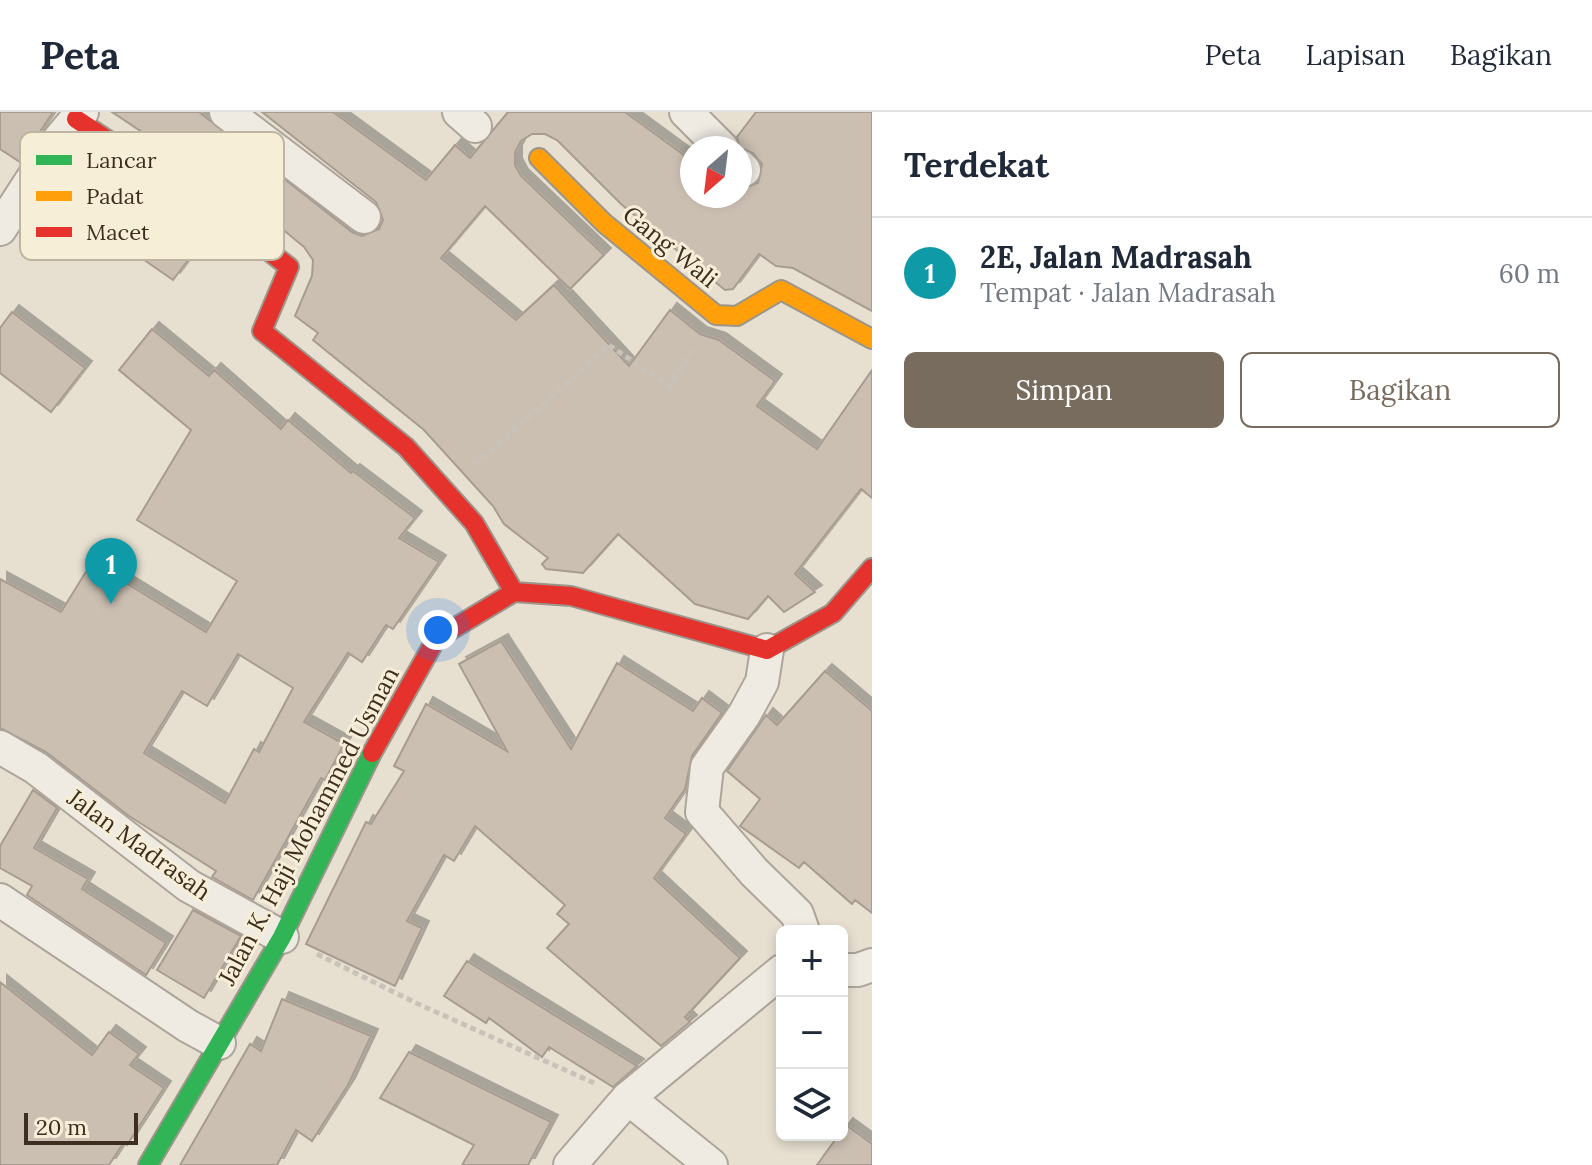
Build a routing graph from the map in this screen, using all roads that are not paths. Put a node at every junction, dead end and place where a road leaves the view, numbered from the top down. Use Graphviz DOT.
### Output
graph roads {
  1 [pos="226,112"];
  2 [pos="686,112"];
  3 [pos="79,116"];
  4 [pos="102,132"];
  5 [pos="252,132"];
  6 [pos="710,136"];
  7 [pos="284,156"];
  8 [pos="539,158"];
  9 [pos="20,200"];
  10 [pos="364,217"];
  11 [pos="0,229"];
  12 [pos="280,260"];
  13 [pos="872,339"];
  14 [pos="872,568"];
  15 [pos="514,592"];
  16 [pos="767,650"];
  17 [pos="0,747"];
  18 [pos="0,900"];
  19 [pos="801,925"];
  20 [pos="282,937"];
  21 [pos="872,965"];
  22 [pos="848,970"];
  23 [pos="776,976"];
  24 [pos="219,1043"];
  25 [pos="628,1098"];
  26 [pos="148,1165"];
  27 [pos="570,1165"];
  28 [pos="711,1165"];
  1 -- 5 [label="street"];
  2 -- 6 [label="street"];
  3 -- 4 [label="street"];
  7 -- 10 [label="street"];
  8 -- 13 [label="street, Gang Wali"];
  9 -- 11 [label="street"];
  12 -- 15 [label="street"];
  14 -- 16 [label="street"];
  15 -- 16 [label="street"];
  15 -- 20 [label="street, Jalan K. Haji Mohammed Usman"];
  16 -- 19 [label="street"];
  17 -- 20 [label="street, Jalan Madrasah"];
  18 -- 24 [label="street"];
  20 -- 24 [label="street, Jalan K. Haji Mohammed Usman"];
  21 -- 22 [label="street"];
  23 -- 25 [label="street"];
  24 -- 26 [label="street, Jalan K. Haji Mohammed Usman"];
  25 -- 27 [label="street"];
  25 -- 28 [label="street"];
}
